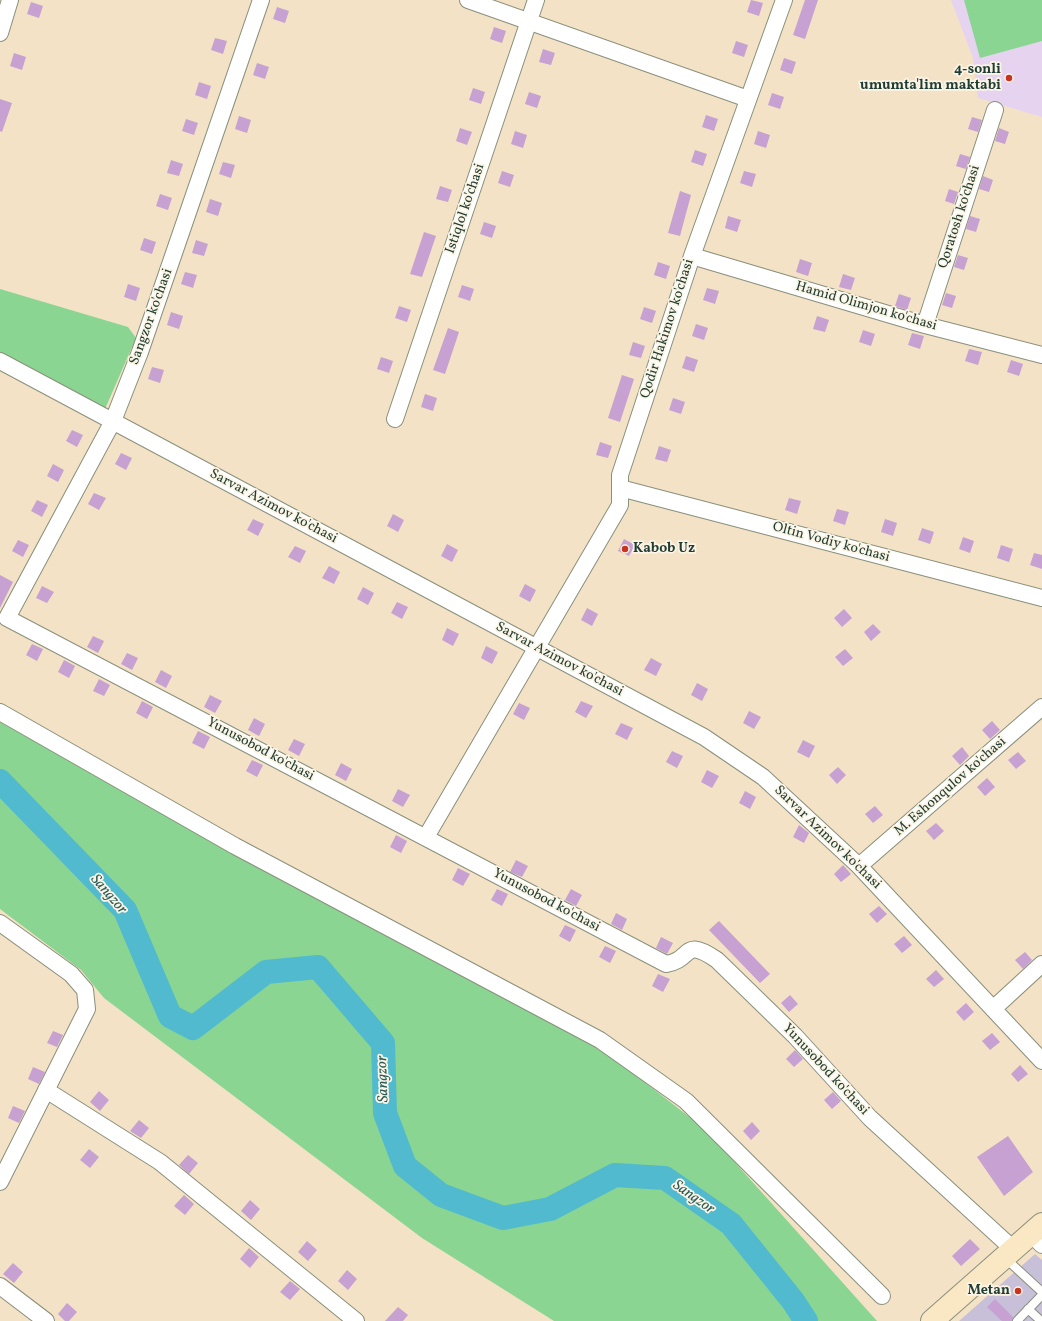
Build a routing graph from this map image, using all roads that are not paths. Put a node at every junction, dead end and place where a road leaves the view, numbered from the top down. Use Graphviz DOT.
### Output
graph roads {
  1 [pos="10,0"];
  2 [pos="262,0"];
  3 [pos="468,0"];
  4 [pos="536,0"];
  5 [pos="784,0"];
  6 [pos="529,22"];
  7 [pos="0,33"];
  8 [pos="748,99"];
  9 [pos="995,110"];
  10 [pos="692,256"];
  11 [pos="925,325"];
  12 [pos="1042,355"];
  13 [pos="0,360"];
  14 [pos="395,419"];
  15 [pos="113,421"];
  16 [pos="620,488"];
  17 [pos="1042,598"];
  18 [pos="7,618"];
  19 [pos="537,649"];
  20 [pos="1042,707"];
  21 [pos="0,712"];
  22 [pos="426,837"];
  23 [pos="859,866"];
  24 [pos="0,923"];
  25 [pos="1042,964"];
  26 [pos="993,1009"];
  27 [pos="1042,1061"];
  28 [pos="46,1090"];
  29 [pos="0,1182"];
  30 [pos="1038,1234"];
  31 [pos="1009,1253"];
  32 [pos="0,1286"];
  33 [pos="1042,1292"];
  34 [pos="882,1296"];
  35 [pos="1040,1301"];
  36 [pos="1028,1309"];
  37 [pos="1020,1320"];
  38 [pos="46,1321"];
  39 [pos="356,1321"];
  40 [pos="932,1321"];
  41 [pos="1041,1321"];
  1 -- 7 [label="street"];
  2 -- 15 [label="street, Sangzor ko'chasi"];
  3 -- 6 [label="street"];
  4 -- 6 [label="street, Istiqlol ko'chasi"];
  5 -- 8 [label="street, Qodir Hakimov ko'chasi"];
  6 -- 8 [label="street"];
  6 -- 14 [label="street, Istiqlol ko'chasi"];
  8 -- 10 [label="street, Qodir Hakimov ko'chasi"];
  9 -- 11 [label="street, Qoratosh ko'chasi"];
  10 -- 11 [label="street, Hamid Olimjon ko'chasi"];
  10 -- 16 [label="street, Qodir Hakimov ko'chasi"];
  11 -- 12 [label="street, Hamid Olimjon ko'chasi"];
  13 -- 15 [label="street, Sarvar Azimov ko'chasi"];
  15 -- 18 [label="street, Sangzor ko'chasi"];
  15 -- 19 [label="street, Sarvar Azimov ko'chasi"];
  16 -- 17 [label="street, Oltin Vodiy ko'chasi"];
  16 -- 19 [label="street, Qodir Hakimov ko'chasi"];
  18 -- 22 [label="street, Yunusobod ko'chasi"];
  19 -- 22 [label="street, Qodir Hakimov ko'chasi"];
  19 -- 23 [label="street, Sarvar Azimov ko'chasi"];
  20 -- 23 [label="street, M. Eshonqulov ko'chasi"];
  21 -- 34 [label="street"];
  22 -- 31 [label="street, Yunusobod ko'chasi"];
  23 -- 26 [label="street, Sarvar Azimov ko'chasi"];
  24 -- 28 [label="street"];
  25 -- 26 [label="street"];
  26 -- 27 [label="street, Sarvar Azimov ko'chasi"];
  28 -- 29 [label="street"];
  28 -- 39 [label="street"];
  30 -- 31 [label="main road"];
  31 -- 33 [label="lane"];
  31 -- 40 [label="main road"];
  32 -- 38 [label="street"];
  35 -- 36 [label="lane"];
  36 -- 37 [label="lane"];
  36 -- 41 [label="lane"];
}
